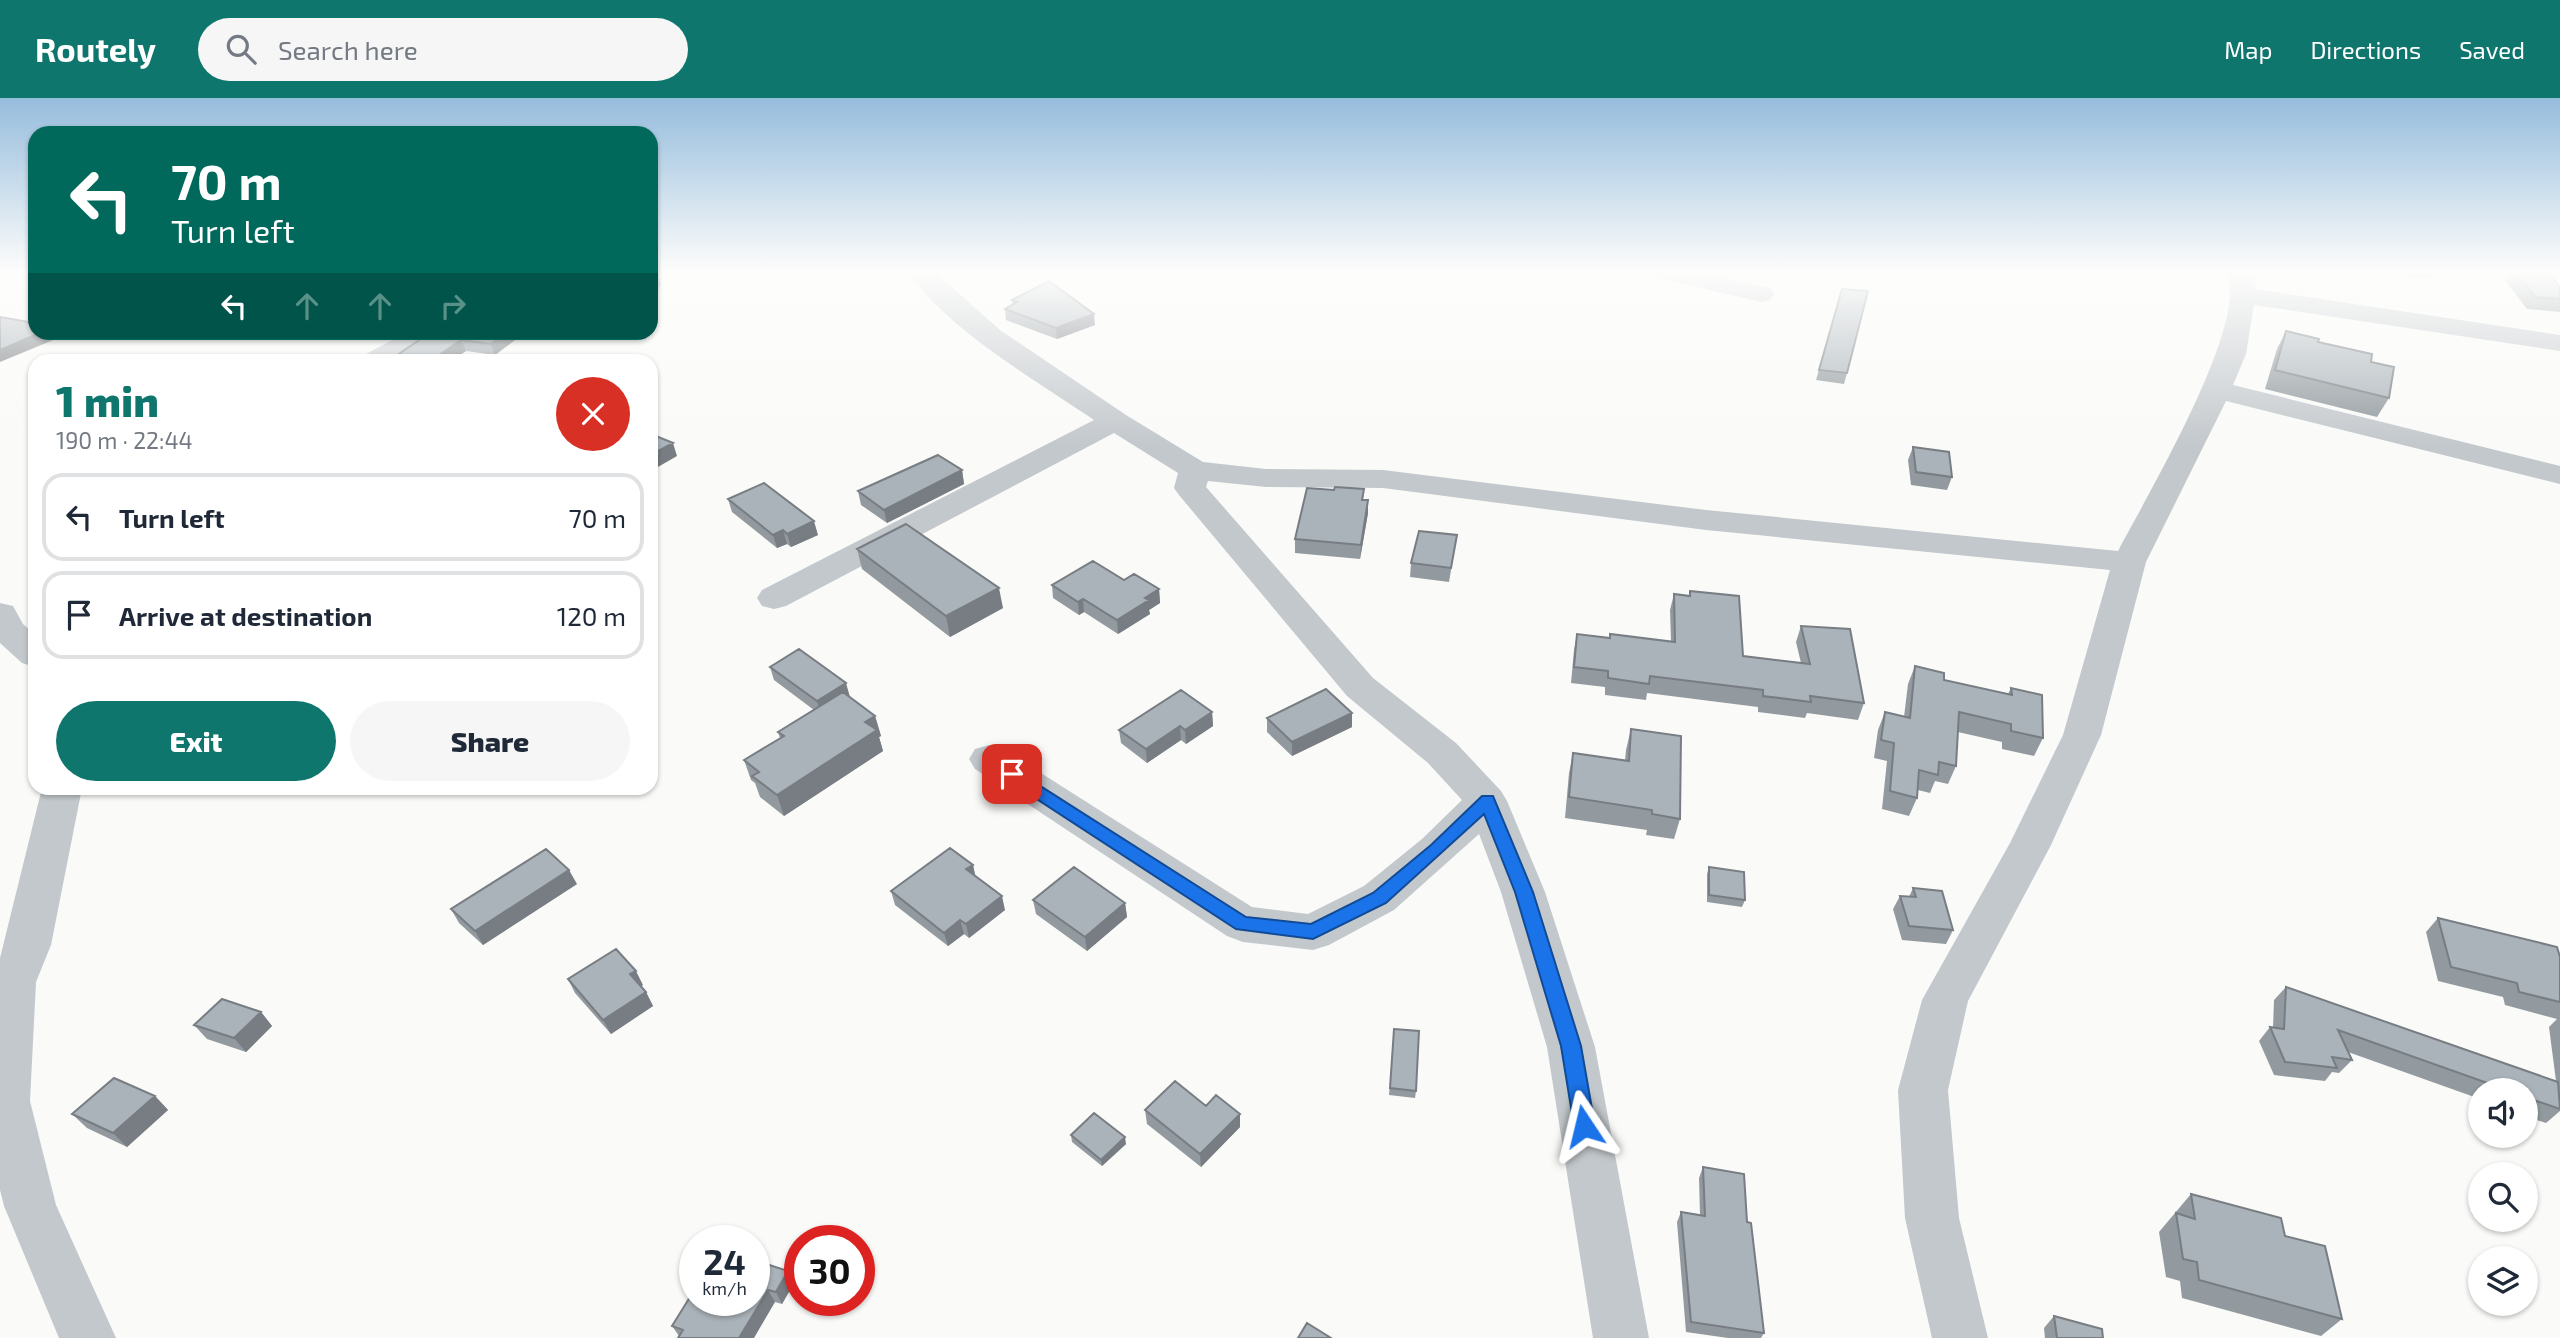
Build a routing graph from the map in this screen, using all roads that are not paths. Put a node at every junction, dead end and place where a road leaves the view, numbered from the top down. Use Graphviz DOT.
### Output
graph roads {
  1 [pos="984,331"];
  2 [pos="2235,331"];
  3 [pos="2494,331"];
  4 [pos="414,340"];
  5 [pos="2560,343"];
  6 [pos="387,354"];
  7 [pos="2217,390"];
  8 [pos="1115,421"];
  9 [pos="1195,470"];
  10 [pos="2560,475"];
  11 [pos="2129,562"];
  12 [pos="774,598"];
  13 [pos="0,614"];
  14 [pos="28,649"];
  15 [pos="989,759"];
  16 [pos="60,795"];
  17 [pos="1488,801"];
  18 [pos="7,984"];
  19 [pos="88,1338"];
  20 [pos="1621,1338"];
  21 [pos="1960,1338"];
  1 -- 8 [label="street"];
  2 -- 7 [label="street"];
  3 -- 5 [label="street"];
  4 -- 6 [label="street"];
  7 -- 10 [label="street"];
  7 -- 11 [label="street"];
  8 -- 9 [label="street"];
  8 -- 12 [label="street"];
  9 -- 11 [label="street"];
  9 -- 17 [label="street"];
  11 -- 21 [label="street"];
  13 -- 14 [label="street"];
  15 -- 17 [label="street"];
  16 -- 18 [label="street"];
  17 -- 20 [label="street"];
  18 -- 19 [label="street"];
}
